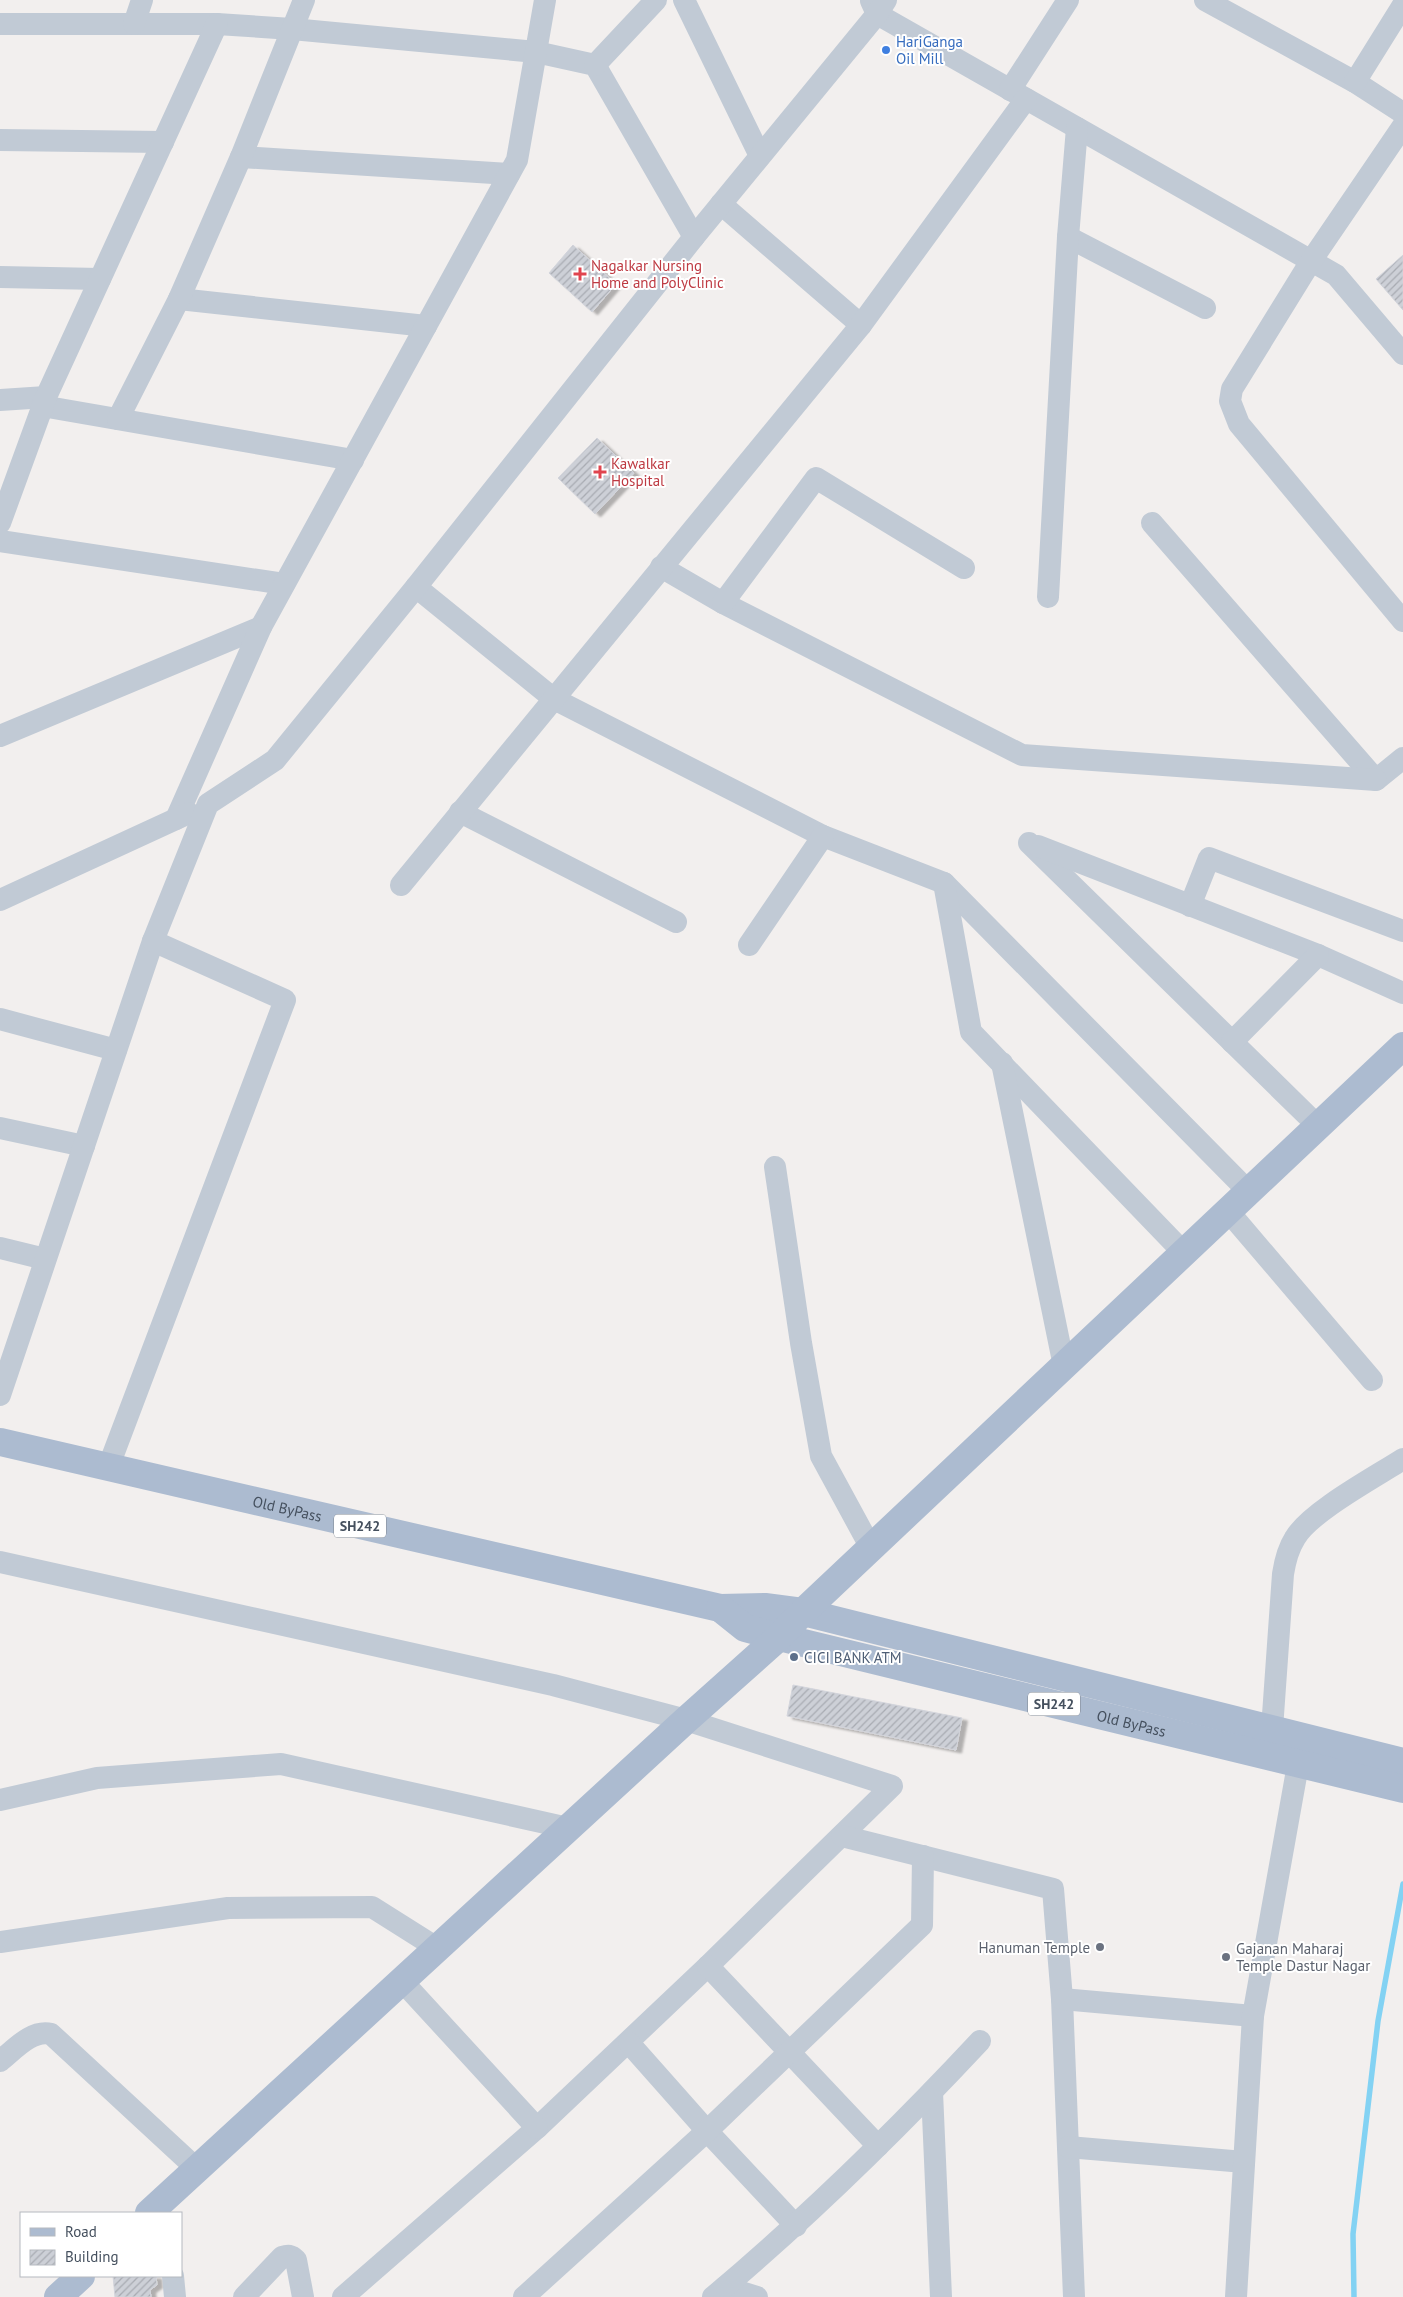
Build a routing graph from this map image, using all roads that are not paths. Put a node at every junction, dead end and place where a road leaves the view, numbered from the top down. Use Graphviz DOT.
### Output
graph roads {
  1 [pos="142,0"];
  2 [pos="304,0"];
  3 [pos="546,0"];
  4 [pos="656,0"];
  5 [pos="684,0"];
  6 [pos="1068,0"];
  7 [pos="1205,0"];
  8 [pos="878,5"];
  9 [pos="1403,5"];
  10 [pos="1242,8"];
  11 [pos="0,24"];
  12 [pos="134,24"];
  13 [pos="217,24"];
  14 [pos="292,28"];
  15 [pos="536,52"];
  16 [pos="595,65"];
  17 [pos="1355,82"];
  18 [pos="1018,94"];
  19 [pos="1403,113"];
  20 [pos="1403,126"];
  21 [pos="1077,128"];
  22 [pos="0,140"];
  23 [pos="163,142"];
  24 [pos="760,156"];
  25 [pos="241,157"];
  26 [pos="509,174"];
  27 [pos="721,204"];
  28 [pos="694,237"];
  29 [pos="1068,237"];
  30 [pos="1311,261"];
  31 [pos="0,277"];
  32 [pos="100,279"];
  33 [pos="179,299"];
  34 [pos="1205,308"];
  35 [pos="861,325"];
  36 [pos="426,326"];
  37 [pos="1403,354"];
  38 [pos="0,400"];
  39 [pos="44,402"];
  40 [pos="118,419"];
  41 [pos="353,460"];
  42 [pos="2,512"];
  43 [pos="1152,523"];
  44 [pos="0,541"];
  45 [pos="660,568"];
  46 [pos="964,568"];
  47 [pos="284,584"];
  48 [pos="416,587"];
  49 [pos="1048,597"];
  50 [pos="723,603"];
  51 [pos="1403,621"];
  52 [pos="261,627"];
  53 [pos="554,699"];
  54 [pos="0,736"];
  55 [pos="1403,758"];
  56 [pos="1376,780"];
  57 [pos="208,804"];
  58 [pos="460,812"];
  59 [pos="176,819"];
  60 [pos="823,836"];
  61 [pos="944,883"];
  62 [pos="401,884"];
  63 [pos="0,900"];
  64 [pos="1190,906"];
  65 [pos="676,922"];
  66 [pos="1403,931"];
  67 [pos="153,941"];
  68 [pos="749,945"];
  69 [pos="1318,955"];
  70 [pos="1403,993"];
  71 [pos="0,1019"];
  72 [pos="1232,1042"];
  73 [pos="1403,1046"];
  74 [pos="116,1050"];
  75 [pos="1002,1063"];
  76 [pos="1318,1126"];
  77 [pos="0,1128"];
  78 [pos="84,1146"];
  79 [pos="775,1167"];
  80 [pos="1249,1192"];
  81 [pos="1228,1211"];
  82 [pos="0,1248"];
  83 [pos="1184,1253"];
  84 [pos="46,1259"];
  85 [pos="1064,1366"];
  86 [pos="1372,1380"];
  87 [pos="0,1395"];
  88 [pos="0,1442"];
  89 [pos="1403,1459"];
  90 [pos="108,1468"];
  91 [pos="871,1548"];
  92 [pos="0,1562"];
  93 [pos="720,1608"];
  94 [pos="803,1612"];
  95 [pos="780,1637"];
  96 [pos="686,1720"];
  97 [pos="1272,1729"];
  98 [pos="1304,1737"];
  99 [pos="1402,1761"];
  100 [pos="1297,1763"];
  101 [pos="1399,1788"];
  102 [pos="0,1800"];
  103 [pos="568,1828"];
  104 [pos="842,1836"];
  105 [pos="923,1856"];
  106 [pos="0,1942"];
  107 [pos="437,1948"];
  108 [pos="708,1966"];
  109 [pos="402,1981"];
  110 [pos="1062,1999"];
  111 [pos="1253,2016"];
  112 [pos="980,2040"];
  113 [pos="629,2043"];
  114 [pos="789,2052"];
  115 [pos="0,2062"];
  116 [pos="932,2092"];
  117 [pos="537,2128"];
  118 [pos="707,2131"];
  119 [pos="878,2146"];
  120 [pos="1068,2147"];
  121 [pos="1244,2162"];
  122 [pos="197,2169"];
  123 [pos="162,2208"];
  124 [pos="796,2226"];
  125 [pos="80,2277"];
  126 [pos="174,2277"];
  127 [pos="719,2292"];
  128 [pos="58,2297"];
  129 [pos="175,2297"];
  130 [pos="244,2297"];
  131 [pos="303,2297"];
  132 [pos="343,2297"];
  133 [pos="524,2297"];
  134 [pos="757,2297"];
  135 [pos="941,2297"];
  136 [pos="1074,2297"];
  137 [pos="1236,2297"];
  1 -- 12 [label="street"];
  2 -- 14 [label="street"];
  3 -- 15 [label="street"];
  4 -- 16 [label="street"];
  5 -- 24 [label="street"];
  6 -- 18 [label="street"];
  7 -- 10 [label="street"];
  8 -- 18 [label="street"];
  8 -- 24 [label="street"];
  9 -- 17 [label="street"];
  10 -- 17 [label="street"];
  11 -- 12 [label="street"];
  12 -- 13 [label="street"];
  13 -- 14 [label="street"];
  13 -- 23 [label="street"];
  14 -- 15 [label="street"];
  14 -- 25 [label="street"];
  15 -- 16 [label="street"];
  15 -- 26 [label="street"];
  16 -- 28 [label="street"];
  17 -- 19 [label="street"];
  18 -- 21 [label="street"];
  18 -- 35 [label="street"];
  20 -- 30 [label="street"];
  21 -- 29 [label="street"];
  21 -- 30 [label="street"];
  22 -- 23 [label="street"];
  23 -- 32 [label="street"];
  24 -- 27 [label="street"];
  25 -- 26 [label="street"];
  25 -- 33 [label="street"];
  26 -- 36 [label="street"];
  27 -- 28 [label="street"];
  27 -- 35 [label="street"];
  28 -- 48 [label="street"];
  29 -- 34 [label="street"];
  29 -- 49 [label="street"];
  30 -- 37 [label="street"];
  30 -- 51 [label="street"];
  31 -- 32 [label="street"];
  32 -- 39 [label="street"];
  33 -- 36 [label="street"];
  33 -- 40 [label="street"];
  35 -- 45 [label="street"];
  36 -- 41 [label="street"];
  38 -- 39 [label="street"];
  39 -- 40 [label="street"];
  39 -- 42 [label="street"];
  40 -- 41 [label="street"];
  41 -- 47 [label="street"];
  43 -- 56 [label="street"];
  44 -- 47 [label="street"];
  45 -- 50 [label="street"];
  45 -- 53 [label="street"];
  46 -- 50 [label="street"];
  47 -- 52 [label="street"];
  48 -- 53 [label="street"];
  48 -- 57 [label="street"];
  50 -- 56 [label="street"];
  52 -- 54 [label="street"];
  52 -- 59 [label="street"];
  53 -- 58 [label="street"];
  53 -- 60 [label="street"];
  55 -- 56 [label="street"];
  57 -- 59 [label="street"];
  57 -- 67 [label="street"];
  58 -- 62 [label="street"];
  58 -- 65 [label="street"];
  59 -- 63 [label="street"];
  60 -- 61 [label="street"];
  60 -- 68 [label="street"];
  61 -- 75 [label="street"];
  61 -- 80 [label="street"];
  64 -- 66 [label="street"];
  64 -- 69 [label="street"];
  64 -- 72 [label="street"];
  67 -- 74 [label="street"];
  67 -- 90 [label="street"];
  69 -- 70 [label="street"];
  69 -- 72 [label="street"];
  71 -- 74 [label="street"];
  72 -- 76 [label="street"];
  73 -- 76 [label="main road"];
  74 -- 78 [label="street"];
  75 -- 83 [label="street"];
  75 -- 85 [label="street"];
  76 -- 80 [label="main road"];
  77 -- 78 [label="street"];
  78 -- 84 [label="street"];
  79 -- 91 [label="street"];
  80 -- 81 [label="main road"];
  81 -- 83 [label="main road"];
  81 -- 86 [label="street"];
  82 -- 84 [label="street"];
  83 -- 85 [label="main road"];
  84 -- 87 [label="street"];
  85 -- 91 [label="main road"];
  88 -- 90 [label="main road, Old ByPass / SH242"];
  89 -- 97 [label="street"];
  90 -- 93 [label="main road, Old ByPass / SH242"];
  91 -- 94 [label="main road"];
  92 -- 96 [label="street"];
  93 -- 94 [label="main road, Old ByPass / SH242"];
  93 -- 95 [label="main road, Old ByPass / SH242"];
  94 -- 95 [label="main road"];
  94 -- 97 [label="main road, Old ByPass / SH242"];
  95 -- 96 [label="main road"];
  95 -- 100 [label="main road, Old ByPass / SH242"];
  96 -- 103 [label="main road"];
  96 -- 104 [label="street"];
  97 -- 98 [label="main road, Old ByPass / SH242"];
  98 -- 99 [label="main road, Old ByPass / SH242"];
  98 -- 100 [label="street"];
  100 -- 101 [label="main road, Old ByPass / SH242"];
  100 -- 111 [label="street"];
  102 -- 103 [label="street"];
  103 -- 107 [label="main road"];
  104 -- 105 [label="street"];
  104 -- 108 [label="street"];
  105 -- 110 [label="street"];
  105 -- 114 [label="street"];
  106 -- 107 [label="street"];
  107 -- 109 [label="main road"];
  108 -- 113 [label="street"];
  108 -- 114 [label="street"];
  109 -- 117 [label="street"];
  109 -- 122 [label="main road"];
  110 -- 111 [label="street"];
  110 -- 120 [label="street"];
  111 -- 121 [label="street"];
  112 -- 116 [label="street"];
  113 -- 117 [label="street"];
  113 -- 118 [label="street"];
  114 -- 118 [label="street"];
  114 -- 119 [label="street"];
  115 -- 122 [label="street"];
  116 -- 119 [label="street"];
  116 -- 135 [label="street"];
  117 -- 132 [label="street"];
  118 -- 124 [label="street"];
  118 -- 133 [label="street"];
  119 -- 124 [label="street"];
  120 -- 121 [label="street"];
  120 -- 136 [label="street"];
  121 -- 137 [label="street"];
  122 -- 123 [label="main road"];
  124 -- 127 [label="street"];
  125 -- 128 [label="main road"];
  126 -- 129 [label="street"];
  127 -- 134 [label="street"];
  130 -- 131 [label="street"];
}
